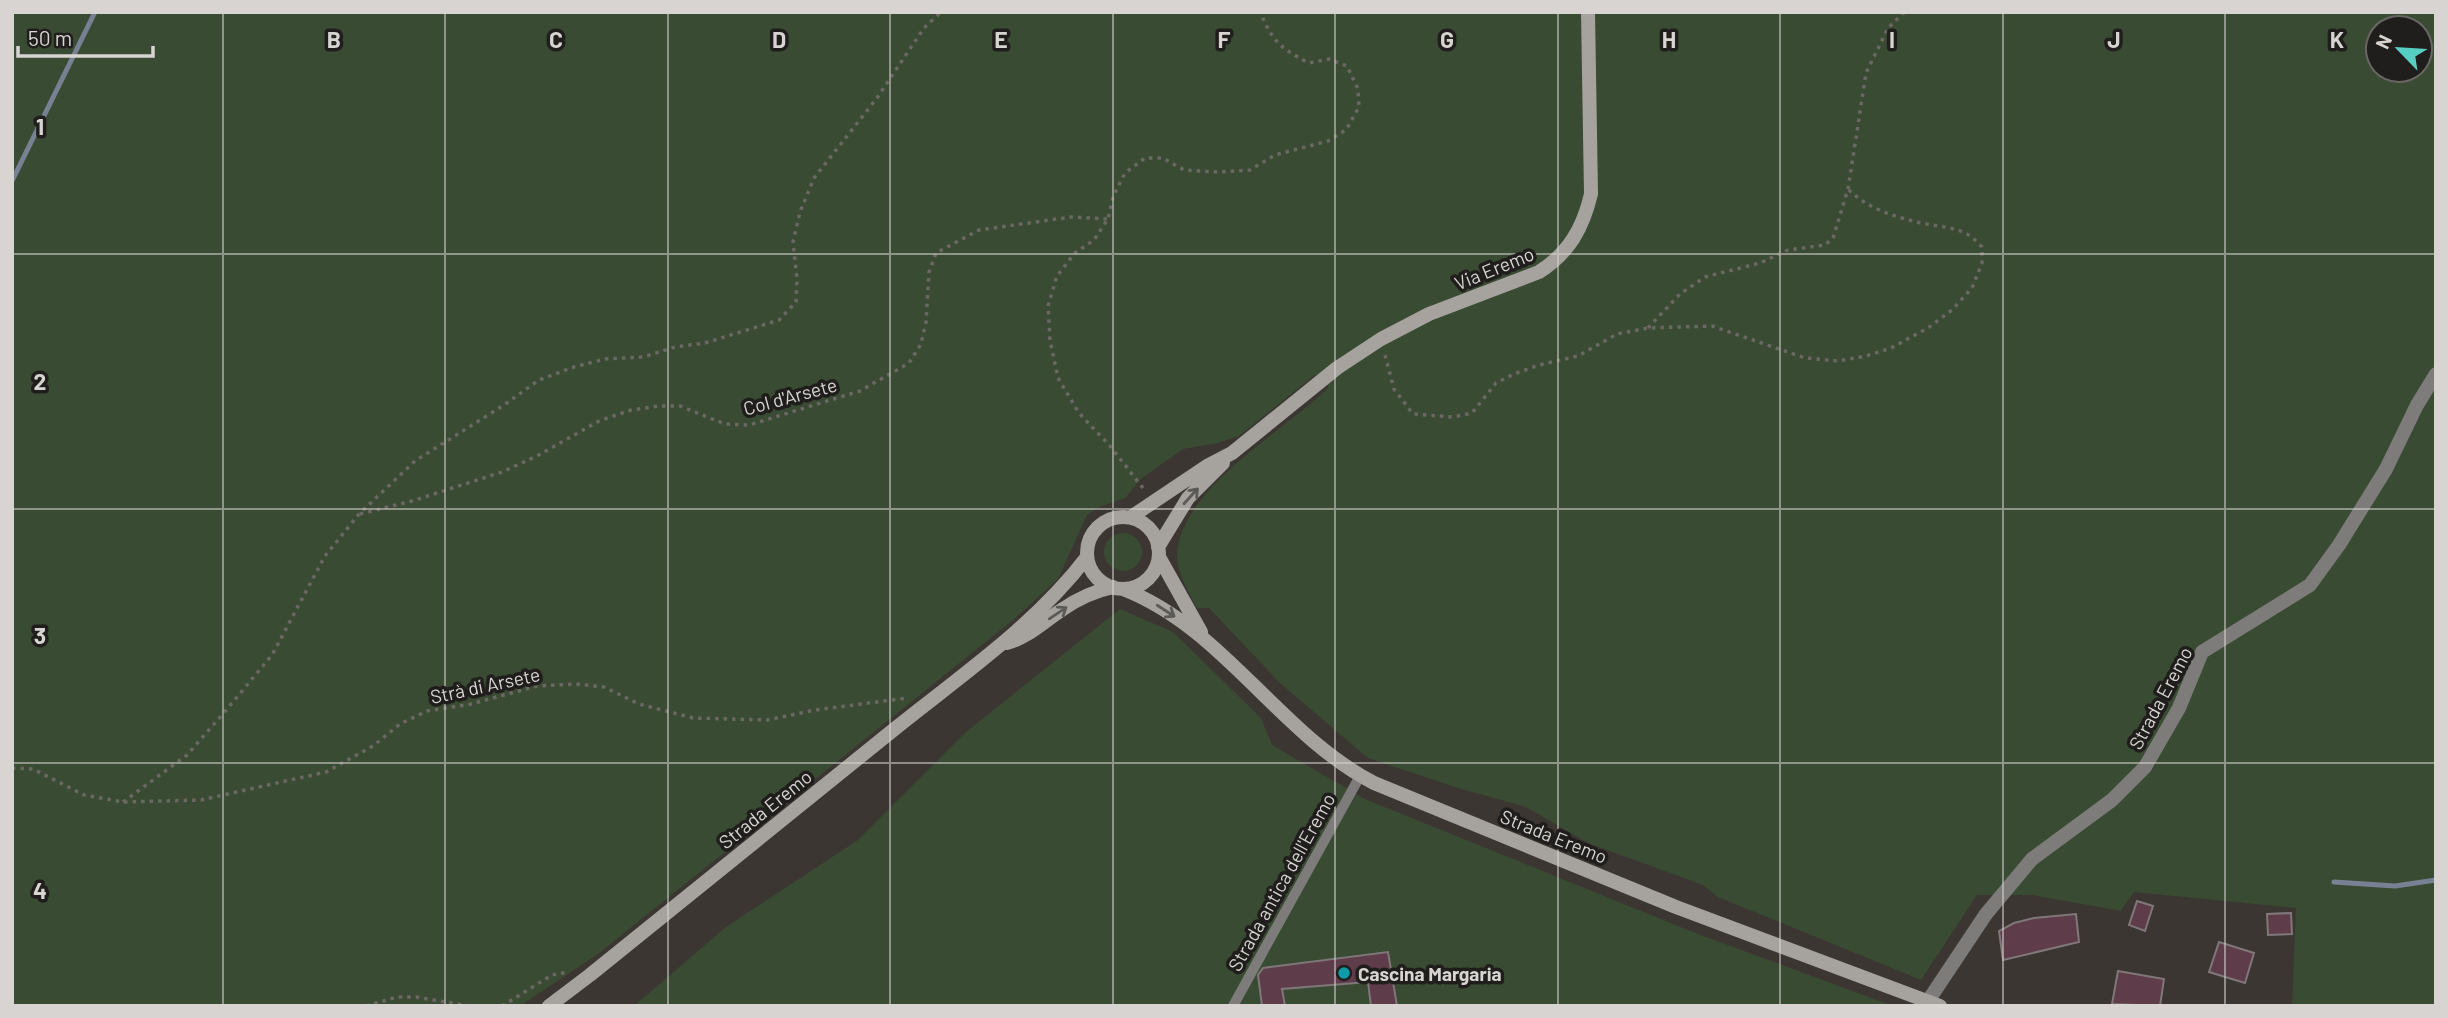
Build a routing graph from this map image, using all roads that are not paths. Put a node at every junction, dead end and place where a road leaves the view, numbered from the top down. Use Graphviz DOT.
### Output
graph roads {
  1 [pos="1588,12"];
  2 [pos="2436,374"];
  3 [pos="1232,453"];
  4 [pos="1132,517"];
  5 [pos="1158,552"];
  6 [pos="1087,557"];
  7 [pos="1118,588"];
  8 [pos="1205,640"];
  9 [pos="1005,643"];
  10 [pos="1360,776"];
  11 [pos="1934,1003"];
  12 [pos="549,1006"];
  13 [pos="1233,1006"];
  1 -- 3 [label="main road, Via Eremo"];
  2 -- 11 [label="street, Strada Eremo"];
  3 -- 4 [label="main road, Via Eremo"];
  5 -- 3 [label="main road, Via Eremo, one-way"];
  4 -- 5 [label="main road"];
  4 -- 6 [label="main road"];
  5 -- 7 [label="main road"];
  5 -- 8 [label="main road, Strada Eremo"];
  6 -- 7 [label="main road"];
  6 -- 9 [label="main road, Strada Eremo"];
  7 -- 8 [label="main road, Strada Eremo, one-way"];
  9 -- 7 [label="main road, Strada Eremo, one-way"];
  8 -- 10 [label="main road, Strada Eremo"];
  9 -- 12 [label="main road, Strada Eremo"];
  10 -- 11 [label="main road, Strada Eremo"];
  10 -- 13 [label="lane, Strada antica dell'Eremo"];
}
